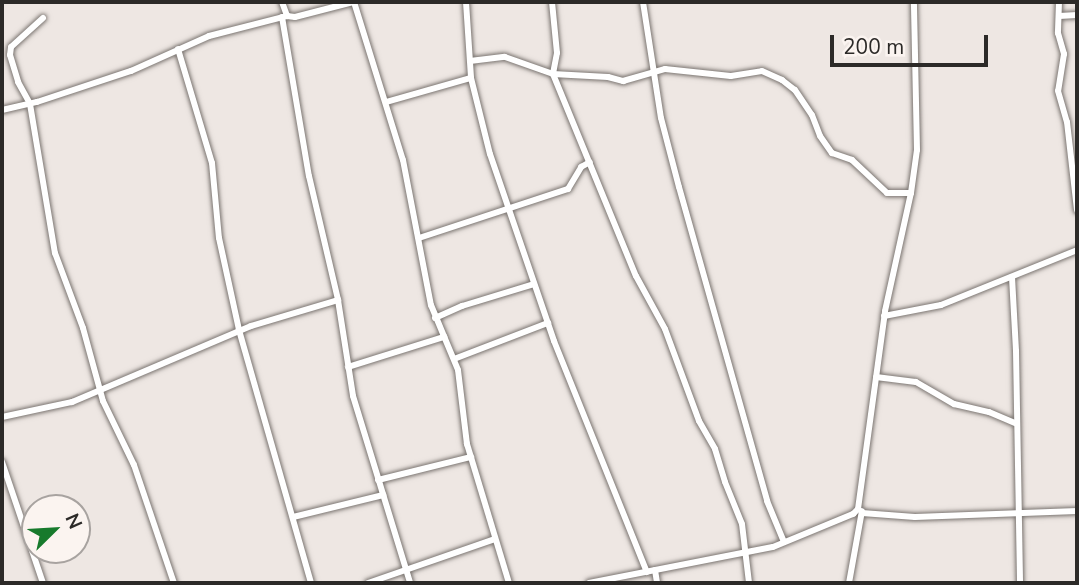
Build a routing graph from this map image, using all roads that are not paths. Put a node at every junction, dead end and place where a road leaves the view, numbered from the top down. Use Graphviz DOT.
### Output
graph roads {
  1 [pos="282,2"];
  2 [pos="353,2"];
  3 [pos="467,2"];
  4 [pos="552,2"];
  5 [pos="643,2"];
  6 [pos="914,2"];
  7 [pos="1059,2"];
  8 [pos="1077,15"];
  9 [pos="1059,16"];
  10 [pos="284,17"];
  11 [pos="43,18"];
  12 [pos="178,49"];
  13 [pos="470,61"];
  14 [pos="653,71"];
  15 [pos="553,74"];
  16 [pos="471,78"];
  17 [pos="386,102"];
  18 [pos="30,104"];
  19 [pos="2,110"];
  20 [pos="590,162"];
  21 [pos="911,193"];
  22 [pos="509,209"];
  23 [pos="1077,209"];
  24 [pos="419,238"];
  25 [pos="1077,250"];
  26 [pos="1012,277"];
  27 [pos="534,284"];
  28 [pos="338,300"];
  29 [pos="884,316"];
  30 [pos="435,318"];
  31 [pos="548,323"];
  32 [pos="239,330"];
  33 [pos="444,337"];
  34 [pos="454,359"];
  35 [pos="348,367"];
  36 [pos="876,377"];
  37 [pos="100,391"];
  38 [pos="2,417"];
  39 [pos="1017,424"];
  40 [pos="471,457"];
  41 [pos="2,462"];
  42 [pos="378,480"];
  43 [pos="383,495"];
  44 [pos="861,502"];
  45 [pos="1077,511"];
  46 [pos="862,513"];
  47 [pos="1018,513"];
  48 [pos="293,517"];
  49 [pos="495,539"];
  50 [pos="784,542"];
  51 [pos="746,554"];
  52 [pos="406,568"];
  53 [pos="651,571"];
  54 [pos="43,583"];
  55 [pos="174,583"];
  56 [pos="311,583"];
  57 [pos="368,583"];
  58 [pos="410,583"];
  59 [pos="509,583"];
  60 [pos="589,583"];
  61 [pos="657,583"];
  62 [pos="749,583"];
  63 [pos="849,583"];
  64 [pos="1020,583"];
  1 -- 10 [label="street"];
  2 -- 10 [label="street"];
  2 -- 17 [label="street"];
  3 -- 13 [label="street"];
  4 -- 15 [label="street"];
  5 -- 14 [label="street"];
  6 -- 21 [label="street"];
  7 -- 9 [label="street"];
  8 -- 9 [label="street"];
  9 -- 23 [label="street"];
  10 -- 12 [label="street"];
  10 -- 28 [label="street"];
  11 -- 18 [label="street"];
  12 -- 18 [label="street"];
  12 -- 32 [label="street"];
  13 -- 15 [label="street"];
  13 -- 16 [label="street"];
  14 -- 15 [label="street"];
  14 -- 21 [label="street"];
  14 -- 50 [label="street"];
  15 -- 20 [label="street"];
  16 -- 17 [label="street"];
  16 -- 22 [label="street"];
  17 -- 24 [label="street"];
  18 -- 19 [label="street"];
  18 -- 37 [label="street"];
  20 -- 22 [label="street"];
  20 -- 51 [label="street"];
  21 -- 29 [label="street"];
  22 -- 24 [label="street"];
  22 -- 27 [label="street"];
  24 -- 30 [label="street"];
  25 -- 26 [label="street"];
  26 -- 29 [label="street"];
  26 -- 39 [label="street"];
  27 -- 30 [label="street"];
  27 -- 31 [label="street"];
  28 -- 32 [label="street"];
  28 -- 35 [label="street"];
  29 -- 36 [label="street"];
  30 -- 33 [label="street"];
  31 -- 34 [label="street"];
  31 -- 53 [label="street"];
  32 -- 37 [label="street"];
  32 -- 48 [label="street"];
  33 -- 34 [label="street"];
  33 -- 35 [label="street"];
  34 -- 40 [label="street"];
  35 -- 42 [label="street"];
  36 -- 39 [label="street"];
  36 -- 44 [label="street"];
  37 -- 38 [label="street"];
  37 -- 55 [label="street"];
  39 -- 47 [label="street"];
  40 -- 42 [label="street"];
  40 -- 49 [label="street"];
  41 -- 54 [label="street"];
  42 -- 43 [label="street"];
  43 -- 48 [label="street"];
  43 -- 52 [label="street"];
  44 -- 46 [label="street"];
  44 -- 50 [label="street"];
  45 -- 47 [label="street"];
  46 -- 47 [label="street"];
  46 -- 63 [label="street"];
  47 -- 64 [label="street"];
  48 -- 56 [label="street"];
  49 -- 52 [label="street"];
  49 -- 59 [label="street"];
  50 -- 51 [label="street"];
  51 -- 53 [label="street"];
  51 -- 62 [label="street"];
  52 -- 57 [label="street"];
  52 -- 58 [label="street"];
  53 -- 60 [label="street"];
  53 -- 61 [label="street"];
}
